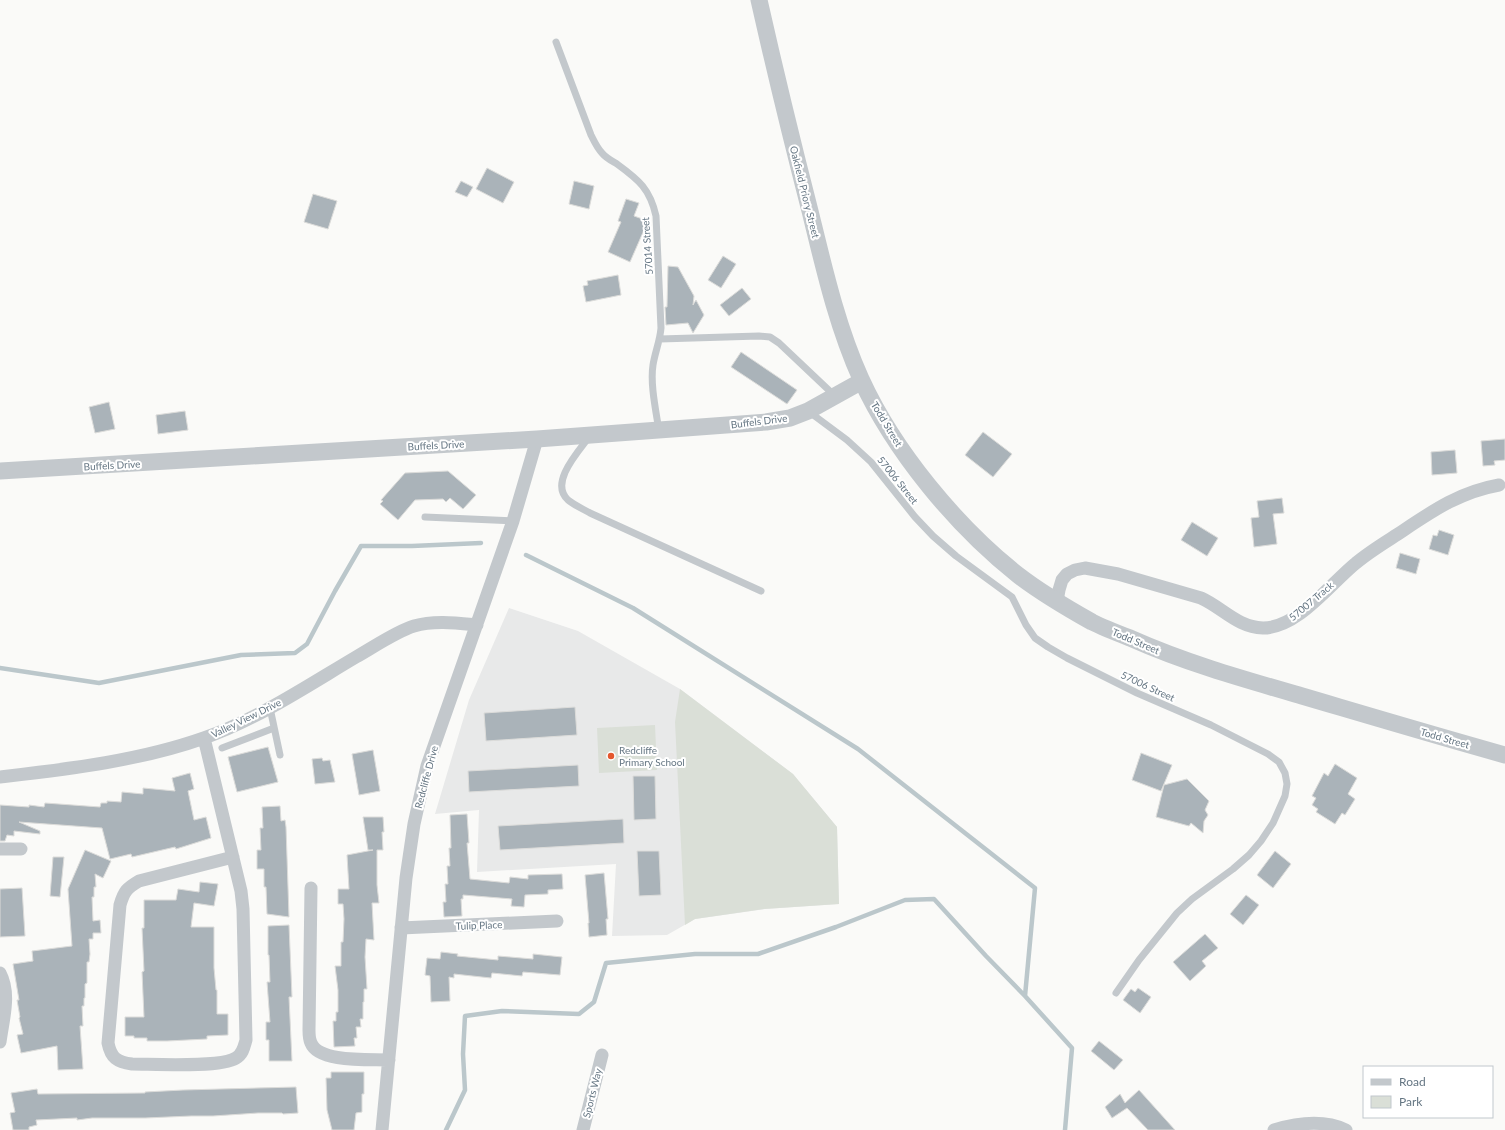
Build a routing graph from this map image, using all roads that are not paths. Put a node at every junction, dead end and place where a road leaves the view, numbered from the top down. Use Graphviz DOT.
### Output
graph roads {
  1 [pos="759,0"];
  2 [pos="556,42"];
  3 [pos="660,339"];
  4 [pos="862,381"];
  5 [pos="835,396"];
  6 [pos="808,411"];
  7 [pos="659,431"];
  8 [pos="590,435"];
  9 [pos="537,439"];
  10 [pos="0,471"];
  11 [pos="1499,486"];
  12 [pos="425,517"];
  13 [pos="513,521"];
  14 [pos="761,591"];
  15 [pos="1057,601"];
  16 [pos="477,625"];
  17 [pos="270,708"];
  18 [pos="274,728"];
  19 [pos="204,738"];
  20 [pos="222,748"];
  21 [pos="280,755"];
  22 [pos="1505,755"];
  23 [pos="0,777"];
  24 [pos="0,849"];
  25 [pos="21,849"];
  26 [pos="233,857"];
  27 [pos="311,888"];
  28 [pos="557,921"];
  29 [pos="401,928"];
  30 [pos="0,973"];
  31 [pos="1116,993"];
  32 [pos="0,1042"];
  33 [pos="602,1055"];
  34 [pos="389,1060"];
  35 [pos="382,1130"];
  36 [pos="583,1130"];
  37 [pos="1274,1130"];
  38 [pos="1346,1130"];
  1 -- 4 [label="street, Oakfield Priory Street"];
  2 -- 3 [label="lane, 57014 Street"];
  3 -- 5 [label="lane"];
  3 -- 7 [label="lane, 57014 Street"];
  4 -- 5 [label="street, Buffels Drive"];
  4 -- 15 [label="street, Todd Street"];
  5 -- 6 [label="street, Buffels Drive"];
  6 -- 7 [label="street, Buffels Drive"];
  6 -- 31 [label="lane, 57006 Street"];
  7 -- 8 [label="street, Buffels Drive"];
  8 -- 9 [label="street, Buffels Drive"];
  8 -- 14 [label="lane"];
  9 -- 10 [label="street, Buffels Drive"];
  9 -- 13 [label="street, Redcliffe Drive"];
  11 -- 15 [label="street, 57007 Track"];
  12 -- 13 [label="lane"];
  13 -- 16 [label="street, Redcliffe Drive"];
  15 -- 22 [label="street, Todd Street"];
  16 -- 17 [label="street, Valley View Drive"];
  16 -- 29 [label="street, Redcliffe Drive"];
  17 -- 18 [label="lane"];
  17 -- 19 [label="street, Valley View Drive"];
  18 -- 20 [label="lane"];
  18 -- 21 [label="lane"];
  19 -- 23 [label="street, Valley View Drive"];
  19 -- 26 [label="street"];
  24 -- 25 [label="street"];
  26 -- 26 [label="street"];
  27 -- 34 [label="street"];
  28 -- 29 [label="street, Tulip Place"];
  29 -- 34 [label="street, Redcliffe Drive"];
  30 -- 32 [label="street"];
  33 -- 36 [label="street, Sports Way"];
  34 -- 35 [label="street, Redcliffe Drive"];
  37 -- 38 [label="street"];
}
